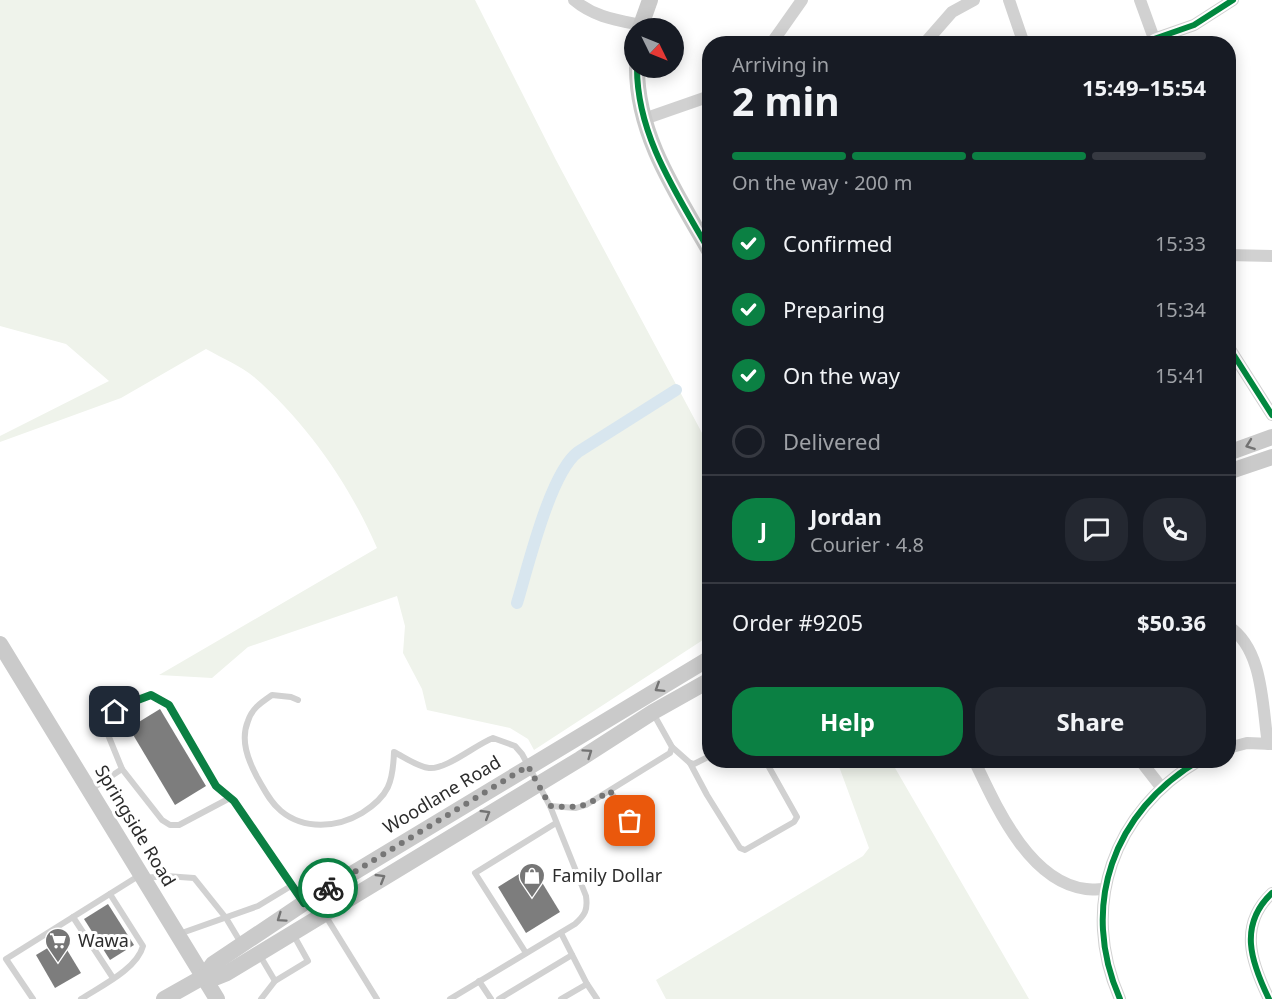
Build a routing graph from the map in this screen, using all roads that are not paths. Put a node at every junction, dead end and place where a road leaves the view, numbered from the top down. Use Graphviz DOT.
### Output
graph roads {
  1 [pos="574,0"];
  2 [pos="650,0"];
  3 [pos="802,0"];
  4 [pos="974,0"];
  5 [pos="1009,0"];
  6 [pos="1140,0"];
  7 [pos="1233,0"];
  8 [pos="644,18"];
  9 [pos="624,22"];
  10 [pos="777,36"];
  11 [pos="931,36"];
  12 [pos="1021,36"];
  13 [pos="1153,36"];
  14 [pos="1167,36"];
  15 [pos="638,78"];
  16 [pos="702,99"];
  17 [pos="644,119"];
  18 [pos="702,237"];
  19 [pos="1236,255"];
  20 [pos="1272,256"];
  21 [pos="1236,359"];
  22 [pos="1272,415"];
  23 [pos="1272,437"];
  24 [pos="1236,450"];
  25 [pos="1272,457"];
  26 [pos="1236,469"];
  27 [pos="1236,634"];
  28 [pos="0,644"];
  29 [pos="702,663"];
  30 [pos="702,684"];
  31 [pos="298,700"];
  32 [pos="653,712"];
  33 [pos="1270,744"];
  34 [pos="1236,746"];
  35 [pos="672,747"];
  36 [pos="702,760"];
  37 [pos="690,763"];
  38 [pos="528,766"];
  39 [pos="769,768"];
  40 [pos="978,768"];
  41 [pos="1146,768"];
  42 [pos="1186,768"];
  43 [pos="122,770"];
  44 [pos="538,784"];
  45 [pos="1161,787"];
  46 [pos="90,790"];
  47 [pos="610,791"];
  48 [pos="230,798"];
  49 [pos="550,806"];
  50 [pos="630,821"];
  51 [pos="556,823"];
  52 [pos="142,876"];
  53 [pos="291,886"];
  54 [pos="1105,889"];
  55 [pos="1272,893"];
  56 [pos="110,894"];
  57 [pos="304,903"];
  58 [pos="324,914"];
  59 [pos="73,917"];
  60 [pos="226,918"];
  61 [pos="561,933"];
  62 [pos="178,934"];
  63 [pos="292,934"];
  64 [pos="242,945"];
  65 [pos="259,953"];
  66 [pos="526,953"];
  67 [pos="572,954"];
  68 [pos="203,977"];
  69 [pos="113,978"];
  70 [pos="275,981"];
  71 [pos="480,981"];
  72 [pos="587,984"];
  73 [pos="33,999"];
  74 [pos="81,999"];
  75 [pos="164,999"];
  76 [pos="217,999"];
  77 [pos="261,999"];
  78 [pos="377,999"];
  79 [pos="450,999"];
  80 [pos="490,999"];
  81 [pos="499,999"];
  82 [pos="561,999"];
  83 [pos="597,999"];
  84 [pos="1120,999"];
  85 [pos="1269,999"];
  1 -- 9 [label="street"];
  2 -- 8 [label="main road"];
  3 -- 10 [label="street"];
  4 -- 11 [label="street"];
  5 -- 12 [label="street"];
  6 -- 13 [label="street"];
  7 -- 14 [label="street"];
  15 -- 17 [label="main road"];
  16 -- 17 [label="street"];
  17 -- 18 [label="main road"];
  19 -- 20 [label="street"];
  21 -- 22 [label="street"];
  23 -- 24 [label="main road, one-way"];
  25 -- 26 [label="main road"];
  27 -- 33 [label="street"];
  28 -- 46 [label="main road, Springside Road"];
  29 -- 38 [label="main road, Woodlane Road, one-way"];
  30 -- 32 [label="main road, Woodlane Road"];
  31 -- 38 [label="lane"];
  32 -- 35 [label="lane"];
  44 -- 32 [label="main road, Woodlane Road, one-way"];
  33 -- 34 [label="street"];
  35 -- 37 [label="lane"];
  35 -- 47 [label="lane"];
  36 -- 37 [label="lane"];
  37 -- 39 [label="lane"];
  38 -- 44 [label="lane"];
  38 -- 57 [label="main road, Woodlane Road"];
  40 -- 54 [label="street"];
  41 -- 45 [label="street"];
  42 -- 45 [label="street"];
  43 -- 46 [label="lane"];
  43 -- 48 [label="lane"];
  43 -- 48 [label="lane"];
  44 -- 49 [label="lane"];
  58 -- 44 [label="main road, Woodlane Road, one-way"];
  45 -- 54 [label="street"];
  46 -- 52 [label="main road, Springside Road"];
  47 -- 49 [label="lane"];
  47 -- 50 [label="lane"];
  48 -- 53 [label="lane"];
  49 -- 51 [label="lane"];
  51 -- 61 [label="lane"];
  51 -- 66 [label="lane"];
  52 -- 56 [label="lane"];
  52 -- 60 [label="lane"];
  52 -- 62 [label="main road, Springside Road"];
  53 -- 57 [label="lane"];
  53 -- 60 [label="lane"];
  54 -- 84 [label="street"];
  55 -- 85 [label="street"];
  56 -- 59 [label="lane"];
  56 -- 69 [label="lane"];
  57 -- 64 [label="main road, Woodlane Road, one-way"];
  58 -- 63 [label="main road, Woodlane Road"];
  58 -- 78 [label="lane"];
  59 -- 69 [label="lane"];
  59 -- 73 [label="lane"];
  60 -- 62 [label="lane"];
  60 -- 64 [label="lane"];
  61 -- 66 [label="lane"];
  61 -- 67 [label="lane"];
  62 -- 68 [label="main road, Springside Road"];
  63 -- 65 [label="main road, Woodlane Road"];
  63 -- 70 [label="lane"];
  64 -- 68 [label="main road, Woodlane Road"];
  65 -- 68 [label="main road, Woodlane Road"];
  65 -- 70 [label="lane"];
  66 -- 71 [label="lane"];
  67 -- 72 [label="lane"];
  67 -- 81 [label="lane"];
  68 -- 75 [label="main road, Woodlane Road"];
  68 -- 76 [label="main road, Springside Road"];
  69 -- 74 [label="lane"];
  70 -- 77 [label="lane"];
  71 -- 79 [label="lane"];
  71 -- 80 [label="lane"];
  72 -- 82 [label="lane"];
  72 -- 83 [label="lane"];
}
